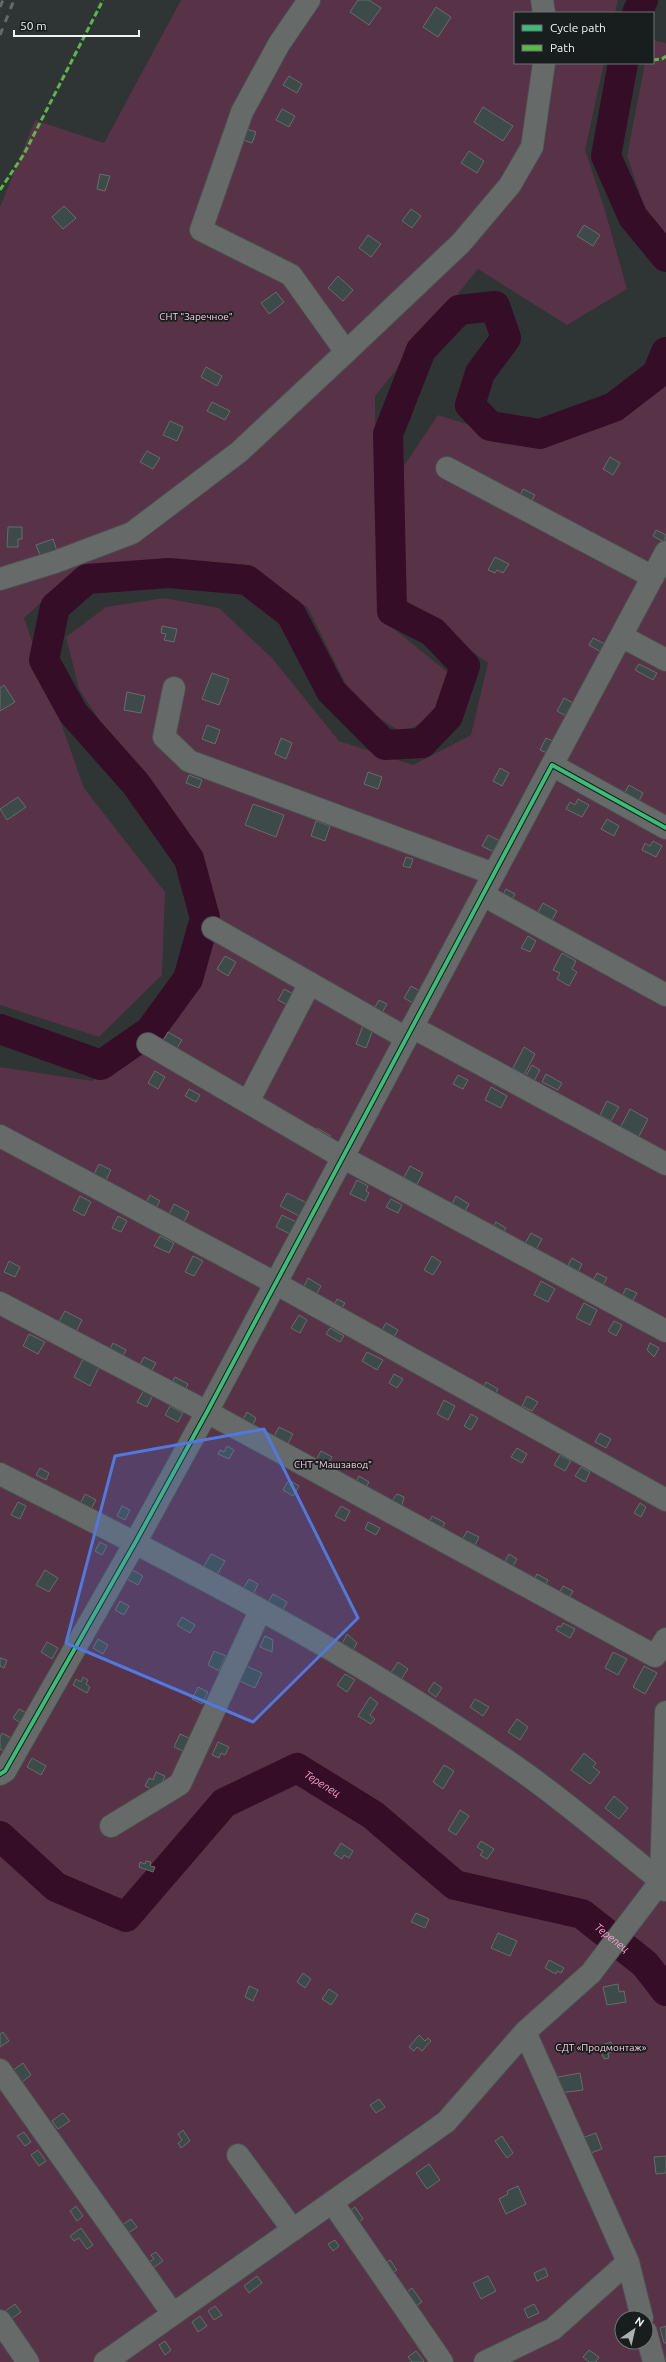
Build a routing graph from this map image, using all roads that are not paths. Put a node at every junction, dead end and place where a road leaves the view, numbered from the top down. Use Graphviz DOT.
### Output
graph roads {
  1 [pos="309,0"];
  2 [pos="542,0"];
  3 [pos="544,12"];
  4 [pos="544,64"];
  5 [pos="346,352"];
  6 [pos="447,468"];
  7 [pos="666,552"];
  8 [pos="653,577"];
  9 [pos="0,579"];
  10 [pos="621,636"];
  11 [pos="666,660"];
  12 [pos="174,688"];
  13 [pos="552,765"];
  14 [pos="666,828"];
  15 [pos="494,874"];
  16 [pos="483,895"];
  17 [pos="213,928"];
  18 [pos="310,984"];
  19 [pos="666,995"];
  20 [pos="409,1033"];
  21 [pos="148,1044"];
  22 [pos="248,1102"];
  23 [pos="0,1136"];
  24 [pos="342,1157"];
  25 [pos="666,1164"];
  26 [pos="275,1283"];
  27 [pos="0,1304"];
  28 [pos="666,1331"];
  29 [pos="207,1412"];
  30 [pos="0,1474"];
  31 [pos="666,1500"];
  32 [pos="136,1543"];
  33 [pos="260,1611"];
  34 [pos="666,1639"];
  35 [pos="666,1712"];
  36 [pos="0,1774"];
  37 [pos="111,1826"];
  38 [pos="664,1884"];
  39 [pos="525,2032"];
  40 [pos="0,2070"];
  41 [pos="238,2155"];
  42 [pos="332,2202"];
  43 [pos="293,2230"];
  44 [pos="628,2262"];
  45 [pos="640,2310"];
  46 [pos="173,2314"];
  47 [pos="0,2321"];
  48 [pos="651,2350"];
  49 [pos="28,2362"];
  50 [pos="105,2362"];
  51 [pos="442,2362"];
  52 [pos="485,2362"];
  53 [pos="654,2362"];
  1 -- 5 [label="street"];
  2 -- 3 [label="street"];
  4 -- 5 [label="street"];
  5 -- 9 [label="street"];
  6 -- 8 [label="street"];
  7 -- 8 [label="street"];
  8 -- 10 [label="street"];
  10 -- 11 [label="street"];
  10 -- 13 [label="street"];
  12 -- 15 [label="street"];
  13 -- 14 [label="street"];
  13 -- 15 [label="street"];
  15 -- 16 [label="street"];
  16 -- 19 [label="street"];
  16 -- 20 [label="street"];
  17 -- 18 [label="street"];
  18 -- 20 [label="street"];
  18 -- 22 [label="street"];
  20 -- 24 [label="street"];
  20 -- 25 [label="street"];
  21 -- 22 [label="street"];
  22 -- 24 [label="street"];
  23 -- 26 [label="street"];
  24 -- 26 [label="street"];
  24 -- 28 [label="street"];
  26 -- 29 [label="street"];
  26 -- 31 [label="street"];
  27 -- 29 [label="street"];
  29 -- 32 [label="street"];
  29 -- 34 [label="street"];
  30 -- 32 [label="street"];
  32 -- 33 [label="street"];
  32 -- 36 [label="street"];
  33 -- 37 [label="street"];
  33 -- 38 [label="street"];
  35 -- 38 [label="street"];
  38 -- 39 [label="street"];
  39 -- 42 [label="street"];
  39 -- 44 [label="street"];
  40 -- 46 [label="street"];
  41 -- 43 [label="street"];
  42 -- 43 [label="street"];
  42 -- 51 [label="street"];
  43 -- 46 [label="street"];
  44 -- 45 [label="street"];
  44 -- 52 [label="street"];
  46 -- 50 [label="street"];
  47 -- 49 [label="street"];
  48 -- 53 [label="street"];
}
